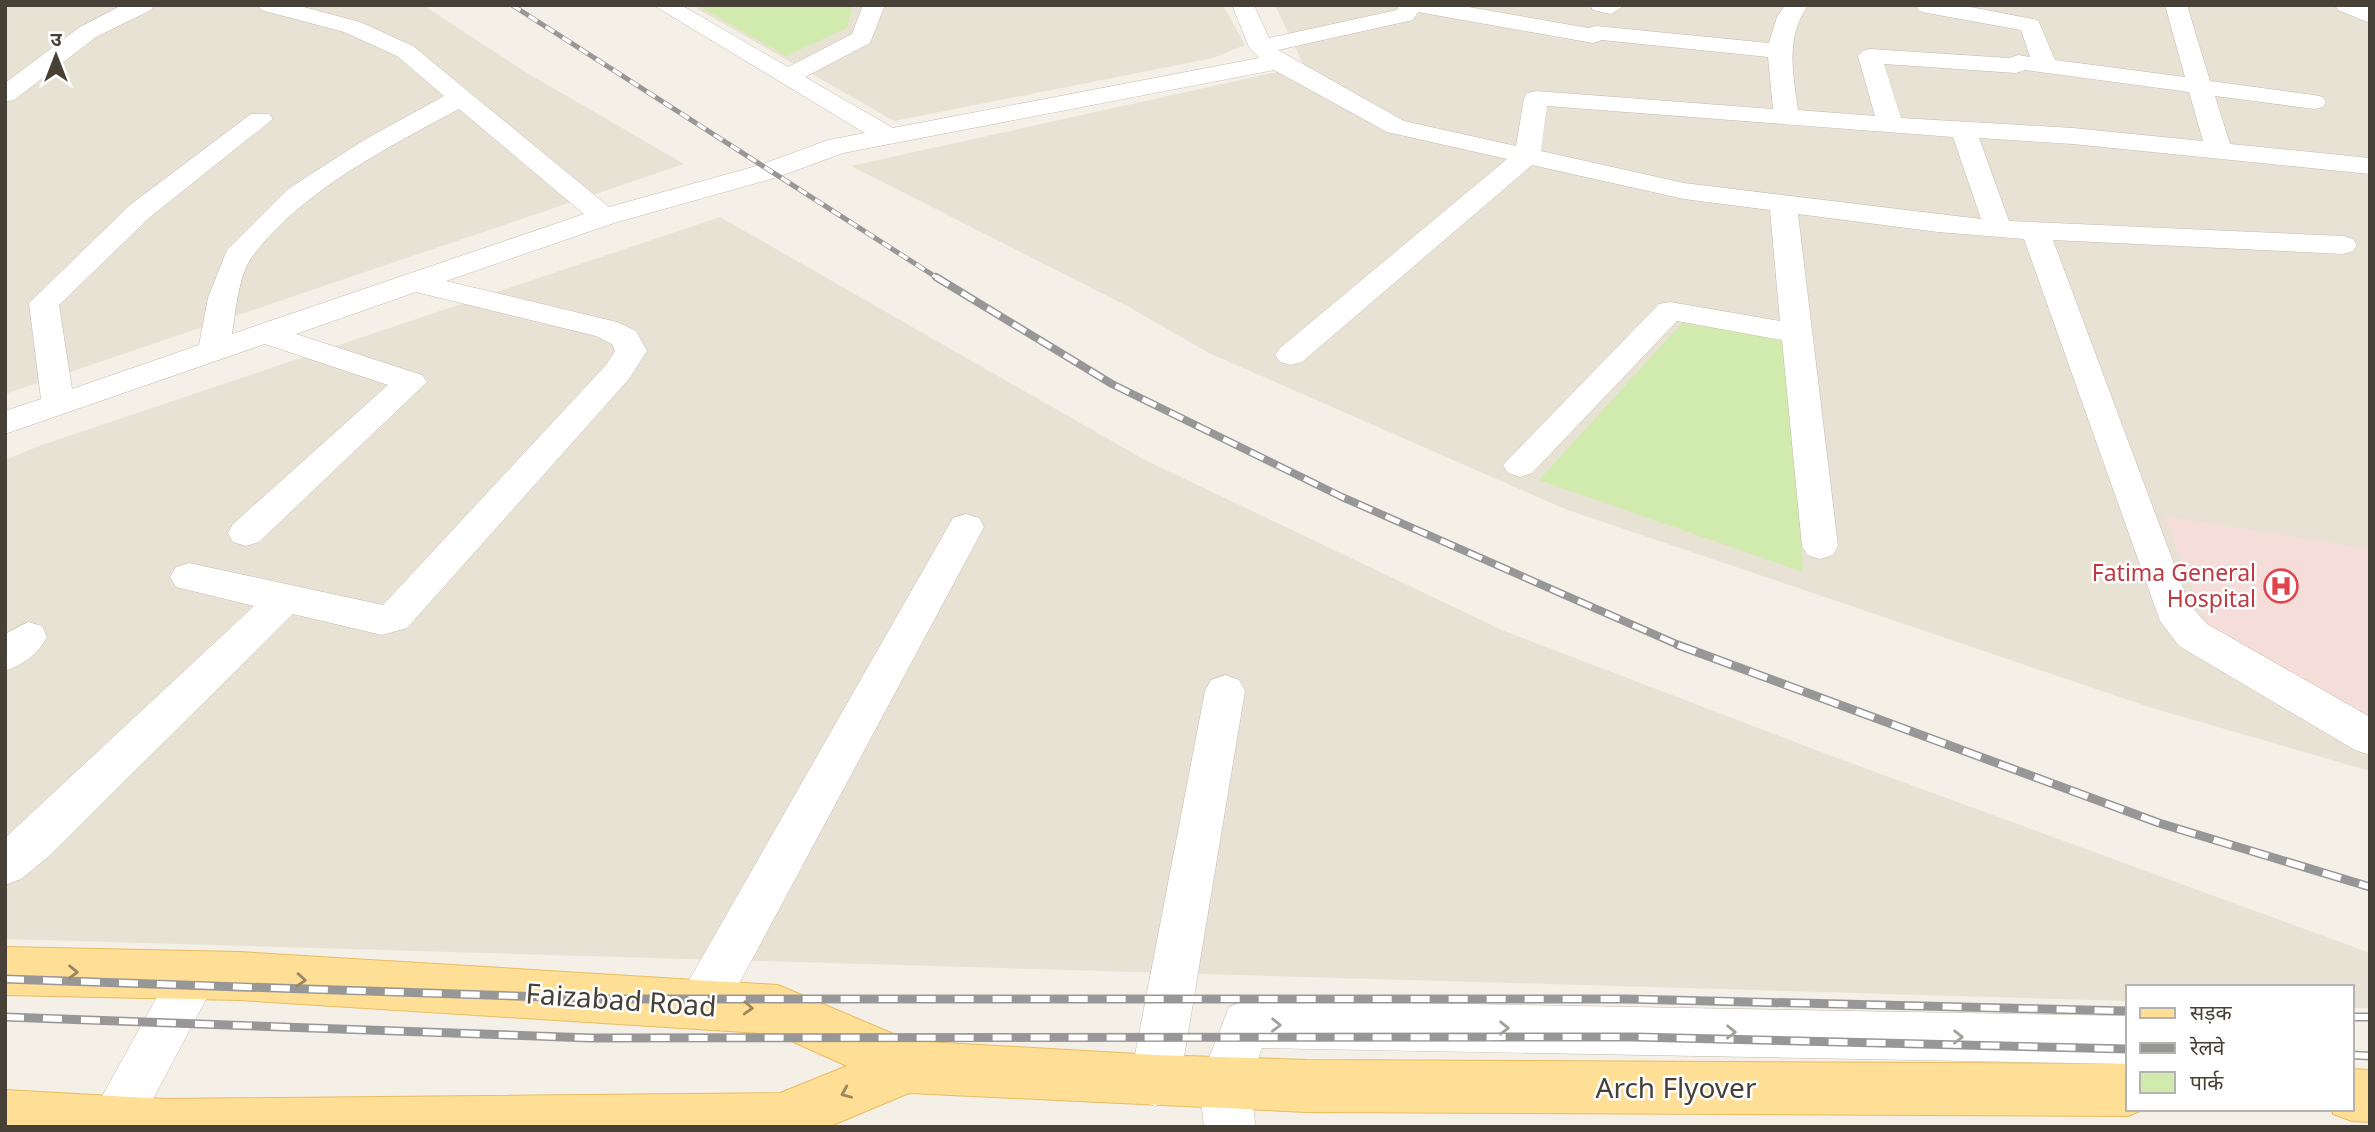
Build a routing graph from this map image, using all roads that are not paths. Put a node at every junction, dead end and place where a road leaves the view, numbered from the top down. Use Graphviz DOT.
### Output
graph roads {
  1 [pos="143,5"];
  2 [pos="269,5"];
  3 [pos="664,5"];
  4 [pos="874,5"];
  5 [pos="1243,5"];
  6 [pos="1411,5"];
  7 [pos="1417,5"];
  8 [pos="1797,5"];
  9 [pos="2346,5"];
  10 [pos="1927,6"];
  11 [pos="2171,8"];
  12 [pos="2370,16"];
  13 [pos="1780,51"];
  14 [pos="1269,54"];
  15 [pos="2046,66"];
  16 [pos="787,77"];
  17 [pos="2200,86"];
  18 [pos="5,95"];
  19 [pos="460,97"];
  20 [pos="2314,102"];
  21 [pos="1786,117"];
  22 [pos="260,119"];
  23 [pos="1890,125"];
  24 [pos="1962,130"];
  25 [pos="889,136"];
  26 [pos="2219,151"];
  27 [pos="1527,156"];
  28 [pos="2370,166"];
  29 [pos="1783,204"];
  30 [pos="604,218"];
  31 [pos="1997,228"];
  32 [pos="2035,232"];
  33 [pos="2343,244"];
  34 [pos="416,283"];
  35 [pos="1797,332"];
  36 [pos="268,335"];
  37 [pos="213,353"];
  38 [pos="1291,355"];
  39 [pos="58,405"];
  40 [pos="5,423"];
  41 [pos="1520,465"];
  42 [pos="966,527"];
  43 [pos="246,533"];
  44 [pos="1820,546"];
  45 [pos="190,577"];
  46 [pos="286,598"];
  47 [pos="1225,691"];
  48 [pos="2370,738"];
  49 [pos="15,847"];
  50 [pos="5,971"];
  51 [pos="195,975"];
  52 [pos="701,1006"];
  53 [pos="2126,1040"];
  54 [pos="909,1067"];
  55 [pos="2354,1074"];
  56 [pos="1155,1081"];
  57 [pos="2370,1086"];
  58 [pos="2126,1090"];
  59 [pos="1227,1105"];
  60 [pos="5,1117"];
  61 [pos="111,1125"];
  1 -- 18 [label="street"];
  2 -- 19 [label="street"];
  3 -- 16 [label="street"];
  4 -- 16 [label="street"];
  5 -- 14 [label="street"];
  6 -- 14 [label="street"];
  7 -- 13 [label="street"];
  8 -- 13 [label="street"];
  9 -- 12 [label="street"];
  10 -- 15 [label="street"];
  11 -- 17 [label="street"];
  13 -- 21 [label="street"];
  14 -- 25 [label="street"];
  14 -- 27 [label="street"];
  15 -- 17 [label="street"];
  15 -- 23 [label="street"];
  16 -- 25 [label="street"];
  17 -- 20 [label="street"];
  17 -- 26 [label="street"];
  19 -- 30 [label="street"];
  19 -- 37 [label="street"];
  21 -- 23 [label="street"];
  21 -- 27 [label="street"];
  22 -- 39 [label="street"];
  23 -- 24 [label="street"];
  24 -- 26 [label="street"];
  24 -- 31 [label="street"];
  25 -- 30 [label="street"];
  26 -- 28 [label="street"];
  27 -- 29 [label="street"];
  27 -- 38 [label="street"];
  29 -- 31 [label="street"];
  29 -- 35 [label="street"];
  30 -- 34 [label="street"];
  31 -- 32 [label="street"];
  32 -- 33 [label="street"];
  32 -- 48 [label="street"];
  34 -- 36 [label="street"];
  34 -- 46 [label="street"];
  35 -- 41 [label="street"];
  35 -- 44 [label="street"];
  36 -- 37 [label="street"];
  36 -- 43 [label="street"];
  37 -- 39 [label="street"];
  39 -- 40 [label="street"];
  42 -- 52 [label="street"];
  45 -- 46 [label="street"];
  46 -- 49 [label="street"];
  47 -- 56 [label="street"];
  50 -- 51 [label="main road, Faizabad Road, one-way"];
  51 -- 52 [label="main road, Faizabad Road, one-way"];
  51 -- 61 [label="street"];
  52 -- 54 [label="main road, Faizabad Road, one-way"];
  59 -- 53 [label="street, one-way"];
  54 -- 56 [label="main road, Faizabad Road"];
  54 -- 61 [label="main road, one-way"];
  55 -- 57 [label="street"];
  56 -- 59 [label="main road, Faizabad Road"];
  58 -- 59 [label="main road, Arch Flyover"];
  60 -- 61 [label="main road"];
}
